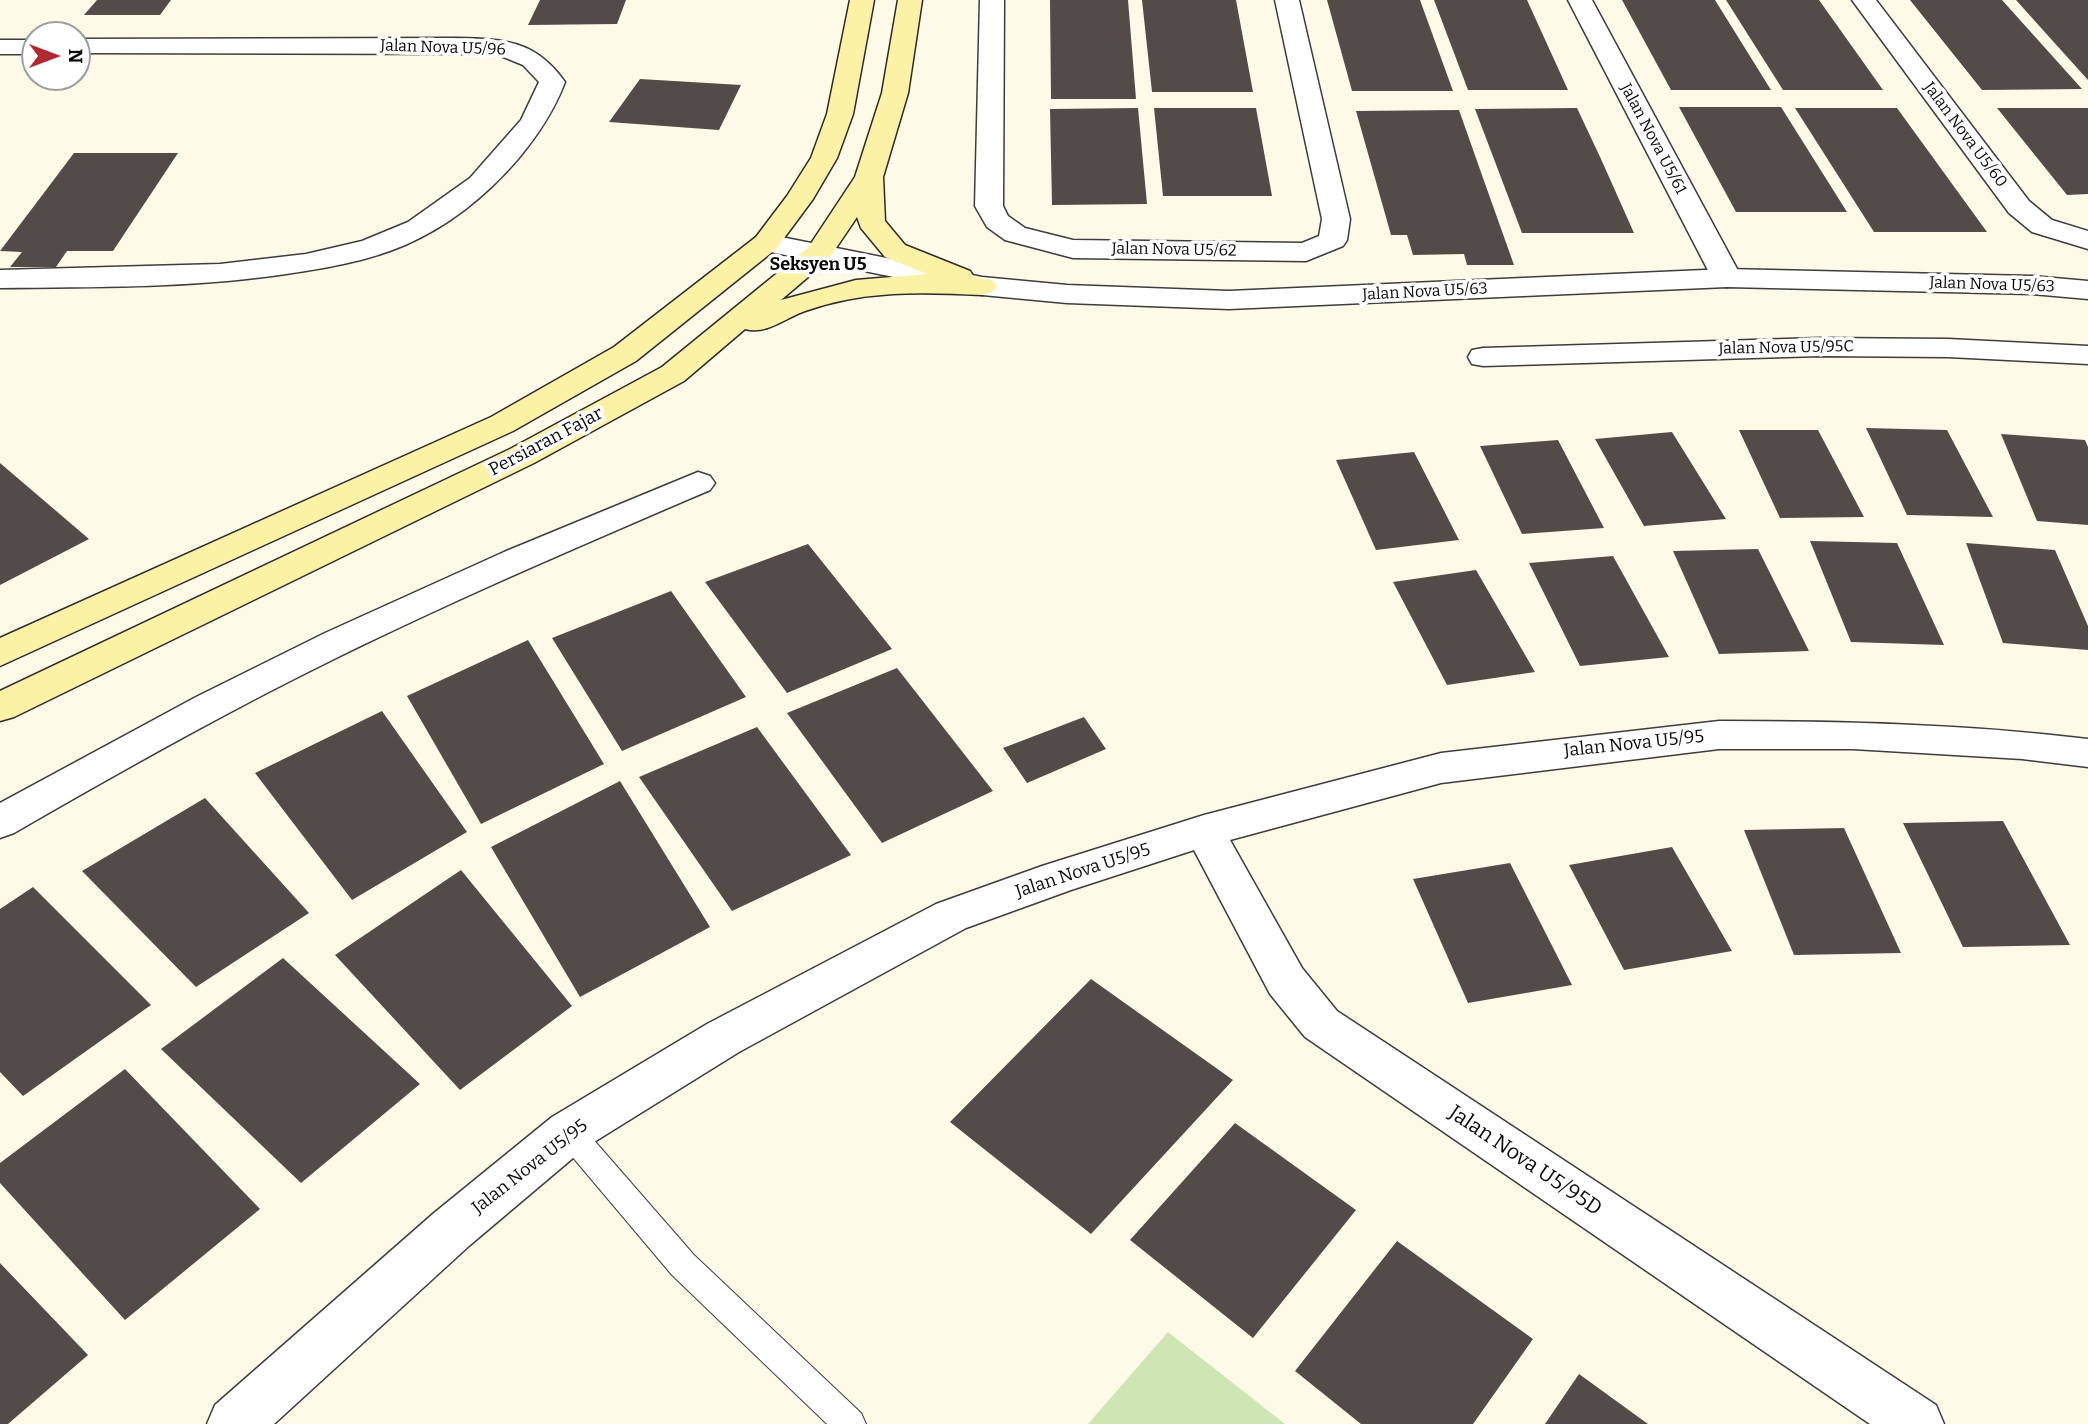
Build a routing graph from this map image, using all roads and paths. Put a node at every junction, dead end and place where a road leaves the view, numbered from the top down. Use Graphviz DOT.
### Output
graph roads {
  1 [pos="862,0"];
  2 [pos="910,0"];
  3 [pos="992,0"];
  4 [pos="1287,0"];
  5 [pos="1580,0"];
  6 [pos="1864,0"];
  7 [pos="91,46"];
  8 [pos="0,47"];
  9 [pos="21,47"];
  10 [pos="869,177"];
  11 [pos="2088,240"];
  12 [pos="766,243"];
  13 [pos="818,254"];
  14 [pos="1727,278"];
  15 [pos="2,281"];
  16 [pos="982,286"];
  17 [pos="2088,290"];
  18 [pos="2088,355"];
  19 [pos="1483,357"];
  20 [pos="674,374"];
  21 [pos="698,483"];
  22 [pos="0,653"];
  23 [pos="0,707"];
  24 [pos="2088,753"];
  25 [pos="0,822"];
  26 [pos="1204,831"];
  27 [pos="569,1132"];
  28 [pos="234,1424"];
  29 [pos="850,1424"];
  30 [pos="1917,1424"];
  1 -- 12 [label="main road"];
  2 -- 10 [label="main road, Persiaran Fajar"];
  3 -- 4 [label="street, Jalan Nova U5/62"];
  5 -- 14 [label="street, Jalan Nova U5/61"];
  6 -- 11 [label="street, Jalan Nova U5/60"];
  7 -- 15 [label="street, Jalan Nova U5/96"];
  8 -- 9 [label="street"];
  10 -- 13 [label="main road, Persiaran Fajar"];
  10 -- 16 [label="main road"];
  12 -- 13 [label="street, Jalan Nova U5/63"];
  12 -- 22 [label="main road"];
  13 -- 16 [label="street, Jalan Nova U5/63"];
  13 -- 20 [label="main road, Persiaran Fajar"];
  14 -- 16 [label="street, Jalan Nova U5/63"];
  14 -- 17 [label="street, Jalan Nova U5/63"];
  16 -- 20 [label="main road"];
  18 -- 19 [label="street, Jalan Nova U5/95C"];
  20 -- 23 [label="main road, Persiaran Fajar"];
  21 -- 25 [label="street"];
  24 -- 26 [label="street, Jalan Nova U5/95"];
  26 -- 27 [label="street, Jalan Nova U5/95"];
  26 -- 30 [label="street, Jalan Nova U5/95D"];
  27 -- 28 [label="street, Jalan Nova U5/95"];
  27 -- 29 [label="lane"];
}
